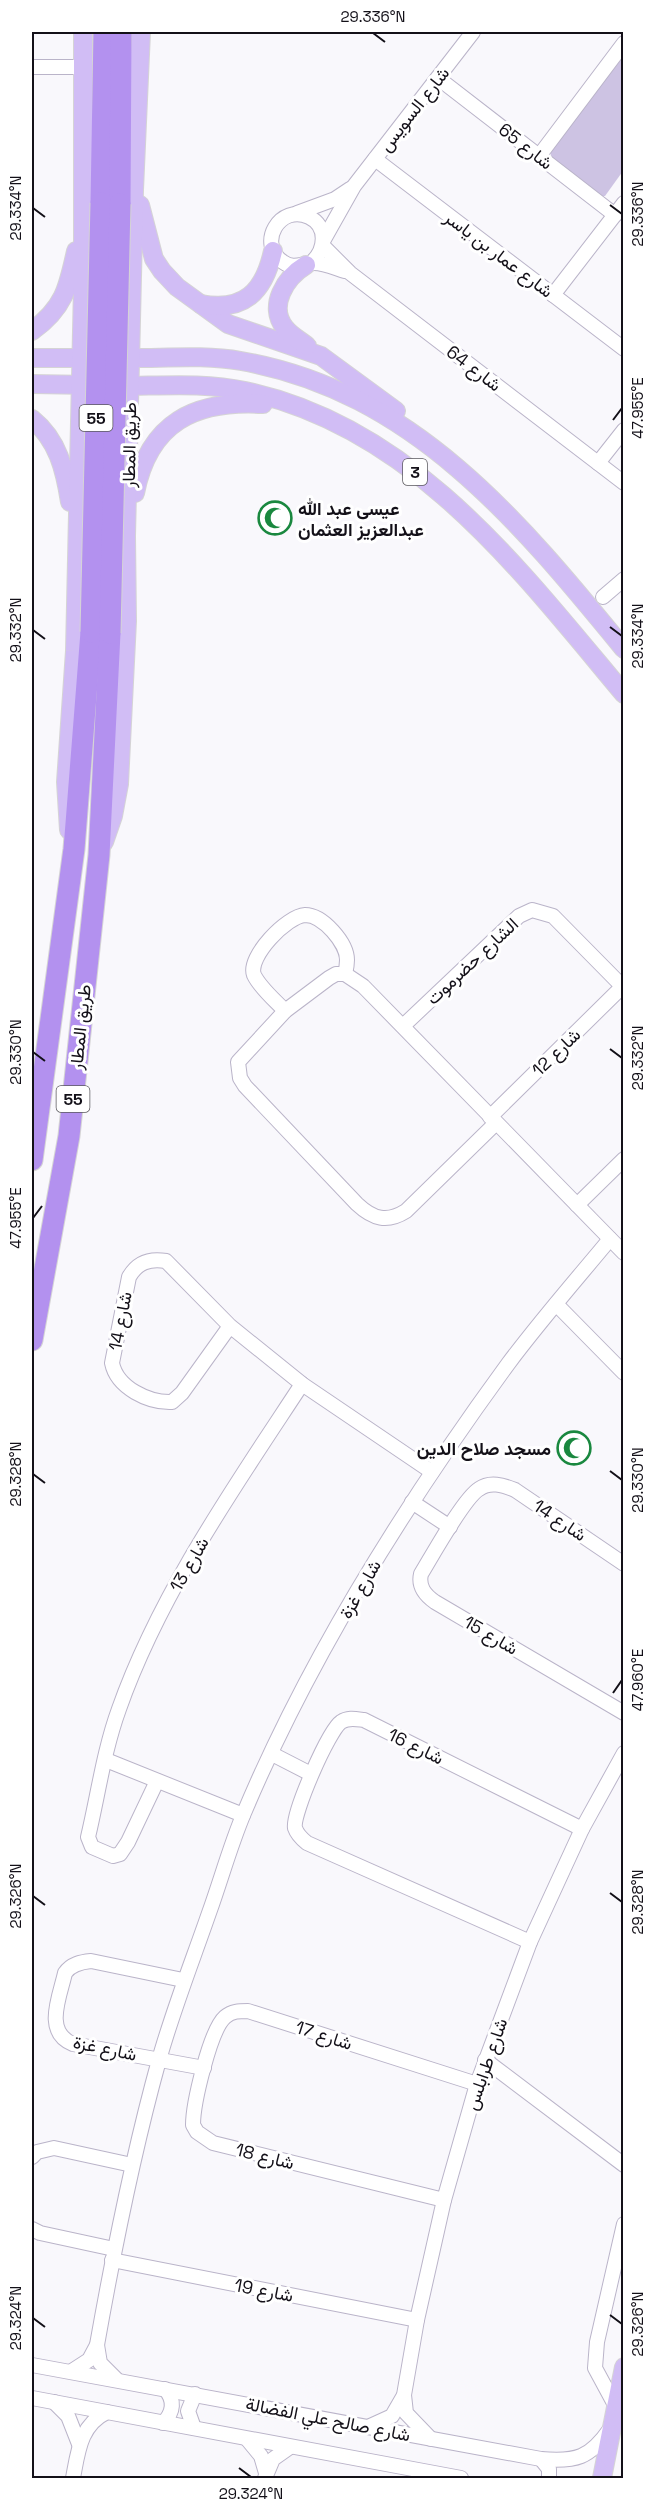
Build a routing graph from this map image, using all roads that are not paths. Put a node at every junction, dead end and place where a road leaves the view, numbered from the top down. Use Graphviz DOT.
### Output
graph roads {
  1 [pos="83,32"];
  2 [pos="104,32"];
  3 [pos="121,32"];
  4 [pos="141,32"];
  5 [pos="473,32"];
  6 [pos="624,43"];
  7 [pos="32,67"];
  8 [pos="82,67"];
  9 [pos="438,78"];
  10 [pos="539,156"];
  11 [pos="375,159"];
  12 [pos="354,186"];
  13 [pos="110,203"];
  14 [pos="624,203"];
  15 [pos="291,214"];
  16 [pos="615,215"];
  17 [pos="323,244"];
  18 [pos="273,251"];
  19 [pos="309,264"];
  20 [pos="350,273"];
  21 [pos="83,286"];
  22 [pos="132,294"];
  23 [pos="553,295"];
  24 [pos="197,303"];
  25 [pos="32,331"];
  26 [pos="623,348"];
  27 [pos="321,356"];
  28 [pos="32,358"];
  29 [pos="81,358"];
  30 [pos="130,358"];
  31 [pos="32,384"];
  32 [pos="81,385"];
  33 [pos="130,386"];
  34 [pos="293,406"];
  35 [pos="32,419"];
  36 [pos="624,430"];
  37 [pos="129,446"];
  38 [pos="434,448"];
  39 [pos="80,449"];
  40 [pos="598,463"];
  41 [pos="624,483"];
  42 [pos="126,536"];
  43 [pos="78,553"];
  44 [pos="624,579"];
  45 [pos="603,597"];
  46 [pos="547,601"];
  47 [pos="100,632"];
  48 [pos="624,650"];
  49 [pos="624,665"];
  50 [pos="624,694"];
  51 [pos="74,849"];
  52 [pos="99,855"];
  53 [pos="345,974"];
  54 [pos="623,988"];
  55 [pos="285,1011"];
  56 [pos="403,1026"];
  57 [pos="36,1101"];
  58 [pos="493,1120"];
  59 [pos="624,1159"];
  60 [pos="32,1160"];
  61 [pos="577,1204"];
  62 [pos="610,1239"];
  63 [pos="624,1253"];
  64 [pos="556,1304"];
  65 [pos="230,1326"];
  66 [pos="32,1340"];
  67 [pos="624,1373"];
  68 [pos="302,1384"];
  69 [pos="432,1472"];
  70 [pos="412,1502"];
  71 [pos="450,1527"];
  72 [pos="624,1564"];
  73 [pos="624,1713"];
  74 [pos="624,1753"];
  75 [pos="272,1754"];
  76 [pos="106,1760"];
  77 [pos="311,1774"];
  78 [pos="619,1774"];
  79 [pos="157,1781"];
  80 [pos="243,1815"];
  81 [pos="582,1829"];
  82 [pos="530,1942"];
  83 [pos="183,1980"];
  84 [pos="159,2059"];
  85 [pos="485,2060"];
  86 [pos="204,2068"];
  87 [pos="477,2084"];
  88 [pos="32,2157"];
  89 [pos="132,2165"];
  90 [pos="624,2165"];
  91 [pos="444,2200"];
  92 [pos="624,2224"];
  93 [pos="32,2229"];
  94 [pos="113,2255"];
  95 [pos="417,2319"];
  96 [pos="97,2345"];
  97 [pos="32,2365"];
  98 [pos="624,2367"];
  99 [pos="72,2371"];
  100 [pos="116,2379"];
  101 [pos="165,2389"];
  102 [pos="195,2394"];
  103 [pos="404,2395"];
  104 [pos="32,2398"];
  105 [pos="54,2402"];
  106 [pos="615,2405"];
  107 [pos="107,2412"];
  108 [pos="163,2423"];
  109 [pos="366,2427"];
  110 [pos="612,2427"];
  111 [pos="194,2428"];
  112 [pos="248,2439"];
  113 [pos="431,2439"];
  114 [pos="79,2444"];
  115 [pos="290,2447"];
  116 [pos="541,2458"];
  117 [pos="265,2476"];
  118 [pos="435,2476"];
  119 [pos="73,2478"];
  120 [pos="461,2478"];
  121 [pos="549,2478"];
  122 [pos="602,2478"];
  1 -- 8 [label="main road, طريق المطار"];
  2 -- 13 [label="highway, طريق المطار / 55"];
  3 -- 13 [label="highway, طريق المطار / 55"];
  4 -- 13 [label="main road, طريق المطار"];
  5 -- 9 [label="street, شارع السويس"];
  6 -- 10 [label="street"];
  7 -- 8 [label="street"];
  8 -- 13 [label="main road, طريق المطار"];
  9 -- 10 [label="street, شارع 65"];
  9 -- 11 [label="street, شارع السويس"];
  10 -- 16 [label="street, شارع 65"];
  11 -- 12 [label="street, شارع السويس"];
  11 -- 23 [label="street, شارع عمار بن ياسر"];
  12 -- 15 [label="street, شارع السويس"];
  12 -- 17 [label="street, شارع السويس"];
  13 -- 21 [label="main road, طريق المطار"];
  13 -- 22 [label="main road, طريق المطار"];
  13 -- 24 [label="main road"];
  13 -- 25 [label="main road"];
  13 -- 47 [label="highway, طريق المطار / 55, bridge"];
  14 -- 16 [label="street"];
  15 -- 17 [label="street"];
  15 -- 18 [label="street"];
  16 -- 23 [label="street"];
  17 -- 19 [label="street"];
  17 -- 20 [label="street, شارع 64"];
  18 -- 19 [label="street"];
  18 -- 24 [label="main road"];
  19 -- 20 [label="street, شارع 64"];
  19 -- 27 [label="main road"];
  20 -- 40 [label="street, شارع 64"];
  21 -- 22 [label="main road"];
  21 -- 29 [label="main road, طريق المطار"];
  22 -- 30 [label="main road, طريق المطار"];
  23 -- 26 [label="street, شارع عمار بن ياسر"];
  24 -- 27 [label="main road"];
  27 -- 38 [label="main road"];
  28 -- 29 [label="main road, 3"];
  29 -- 30 [label="main road, 3"];
  29 -- 32 [label="main road, طريق المطار"];
  30 -- 33 [label="main road, طريق المطار"];
  30 -- 38 [label="main road, 3"];
  31 -- 32 [label="main road, 3"];
  32 -- 33 [label="main road, 3"];
  32 -- 39 [label="main road, طريق المطار"];
  33 -- 34 [label="main road, 3"];
  33 -- 37 [label="main road, طريق المطار"];
  34 -- 42 [label="main road, 3"];
  34 -- 46 [label="main road, 3"];
  35 -- 43 [label="main road"];
  36 -- 40 [label="street"];
  37 -- 39 [label="main road"];
  37 -- 42 [label="main road, طريق المطار"];
  38 -- 48 [label="main road, 3"];
  39 -- 43 [label="main road, طريق المطار"];
  40 -- 41 [label="street, شارع 64"];
  42 -- 52 [label="main road, طريق المطار"];
  43 -- 51 [label="main road, طريق المطار"];
  44 -- 45 [label="street"];
  46 -- 49 [label="main road"];
  46 -- 50 [label="main road, 3"];
  47 -- 51 [label="highway, طريق المطار / 55"];
  47 -- 52 [label="highway, طريق المطار / 55"];
  51 -- 57 [label="highway, طريق المطار / 55"];
  52 -- 66 [label="highway, طريق المطار / 55"];
  53 -- 55 [label="street"];
  53 -- 55 [label="street"];
  53 -- 56 [label="street"];
  54 -- 56 [label="street, الشارع حضرموت"];
  54 -- 58 [label="street, شارع 12"];
  55 -- 58 [label="street, شارع 12"];
  56 -- 58 [label="street"];
  57 -- 60 [label="highway, طريق المطار / 55"];
  58 -- 61 [label="street"];
  59 -- 61 [label="street"];
  61 -- 62 [label="street"];
  62 -- 63 [label="street"];
  62 -- 64 [label="street, شارع غزة"];
  64 -- 67 [label="street"];
  64 -- 69 [label="street, شارع غزة"];
  65 -- 65 [label="street, شارع 14"];
  65 -- 68 [label="street, شارع 14"];
  68 -- 69 [label="street, شارع 14"];
  68 -- 76 [label="street, شارع 13"];
  69 -- 70 [label="street, شارع غزة"];
  70 -- 71 [label="street"];
  70 -- 75 [label="street, شارع غزة"];
  71 -- 72 [label="street, شارع 14"];
  71 -- 73 [label="street, شارع 15"];
  74 -- 78 [label="street, شارع طرابلس"];
  75 -- 77 [label="street"];
  75 -- 80 [label="street, شارع غزة"];
  76 -- 79 [label="street"];
  76 -- 79 [label="street, شارع 13"];
  77 -- 81 [label="street, شارع 16"];
  77 -- 82 [label="street"];
  78 -- 81 [label="street, شارع طرابلس"];
  79 -- 80 [label="street"];
  80 -- 83 [label="street, شارع غزة"];
  81 -- 82 [label="street, شارع طرابلس"];
  82 -- 85 [label="street, شارع طرابلس"];
  83 -- 84 [label="street, شارع غزة"];
  83 -- 84 [label="street, شارع غزة"];
  84 -- 86 [label="street"];
  84 -- 89 [label="street, شارع غزة"];
  85 -- 87 [label="street, شارع طرابلس"];
  85 -- 90 [label="street"];
  86 -- 87 [label="street, شارع 17"];
  86 -- 91 [label="street, شارع 18"];
  87 -- 91 [label="street, شارع طرابلس"];
  88 -- 89 [label="street"];
  89 -- 94 [label="street, شارع غزة"];
  91 -- 95 [label="street, شارع طرابلس"];
  92 -- 106 [label="street"];
  93 -- 94 [label="street"];
  94 -- 95 [label="street, شارع 19"];
  94 -- 96 [label="street, شارع غزة"];
  95 -- 103 [label="street, شارع طرابلس"];
  96 -- 99 [label="street"];
  96 -- 100 [label="street"];
  97 -- 99 [label="street, شارع صالح علي الفضالة"];
  98 -- 106 [label="main road"];
  99 -- 100 [label="street, شارع صالح علي الفضالة"];
  100 -- 101 [label="street, شارع صالح علي الفضالة"];
  101 -- 102 [label="street, شارع صالح علي الفضالة"];
  101 -- 108 [label="street"];
  102 -- 109 [label="street, شارع صالح علي الفضالة"];
  102 -- 111 [label="street"];
  103 -- 109 [label="street, شارع طرابلس"];
  103 -- 113 [label="street"];
  104 -- 105 [label="street, شارع صالح علي الفضالة"];
  105 -- 107 [label="street, شارع صالح علي الفضالة"];
  105 -- 114 [label="street"];
  106 -- 110 [label="main road"];
  107 -- 108 [label="street, شارع صالح علي الفضالة"];
  107 -- 114 [label="street"];
  108 -- 111 [label="street, شارع صالح علي الفضالة"];
  109 -- 113 [label="street, شارع صالح علي الفضالة"];
  110 -- 116 [label="street, شارع صالح علي الفضالة"];
  110 -- 122 [label="main road"];
  111 -- 112 [label="street, شارع صالح علي الفضالة"];
  112 -- 115 [label="street, شارع صالح علي الفضالة"];
  112 -- 117 [label="street"];
  113 -- 116 [label="street, شارع صالح علي الفضالة"];
  114 -- 119 [label="street"];
  115 -- 117 [label="street"];
  115 -- 118 [label="street, شارع صالح علي الفضالة"];
  116 -- 121 [label="street"];
  118 -- 120 [label="street, شارع صالح علي الفضالة"];
}
